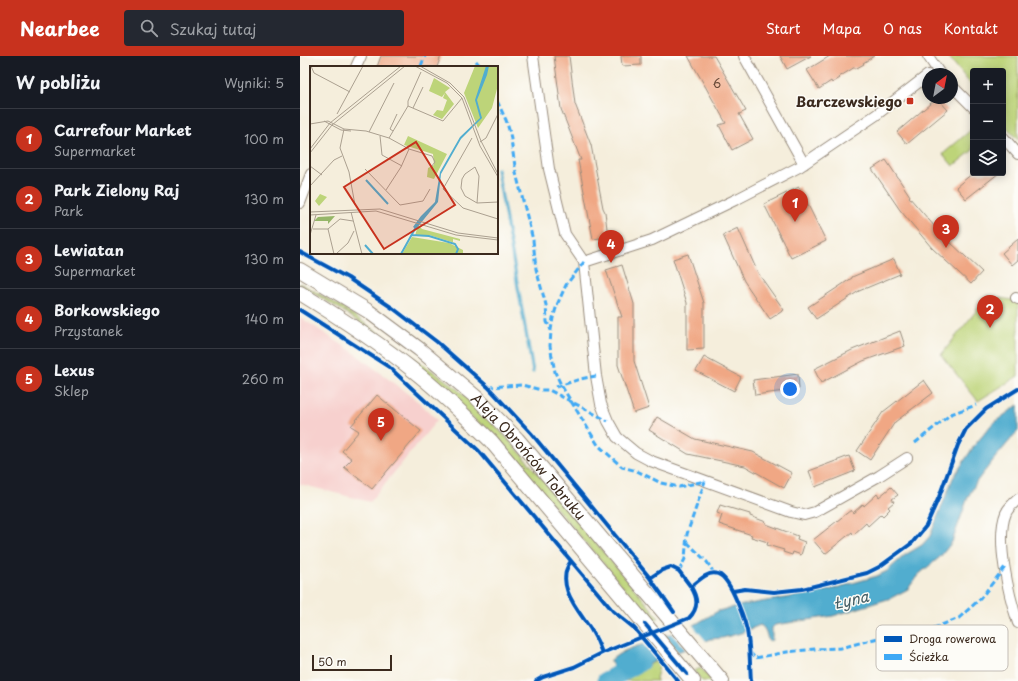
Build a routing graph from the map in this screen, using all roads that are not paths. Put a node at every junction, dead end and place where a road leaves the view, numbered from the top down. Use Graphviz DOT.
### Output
graph roads {
  1 [pos="361,56"];
  2 [pos="534,56"];
  3 [pos="744,56"];
  4 [pos="928,56"];
  5 [pos="356,66"];
  6 [pos="932,68"];
  7 [pos="922,81"];
  8 [pos="958,92"];
  9 [pos="970,104"];
  10 [pos="1006,140"];
  11 [pos="1018,154"];
  12 [pos="804,164"];
  13 [pos="310,177"];
  14 [pos="300,203"];
  15 [pos="584,262"];
  16 [pos="300,270"];
  17 [pos="300,293"];
  18 [pos="907,458"];
  19 [pos="1018,499"];
  20 [pos="1018,623"];
  21 [pos="690,678"];
  22 [pos="722,681"];
  1 -- 5 [label="street"];
  2 -- 15 [label="street"];
  3 -- 12 [label="street"];
  4 -- 6 [label="street"];
  7 -- 12 [label="street"];
  8 -- 9 [label="street"];
  10 -- 11 [label="street"];
  12 -- 15 [label="street"];
  13 -- 14 [label="street"];
  15 -- 18 [label="street"];
  16 -- 22 [label="main road, Aleja Obrońców Tobruku"];
  17 -- 21 [label="main road, Aleja Obrońców Tobruku"];
  19 -- 20 [label="street"];
}
